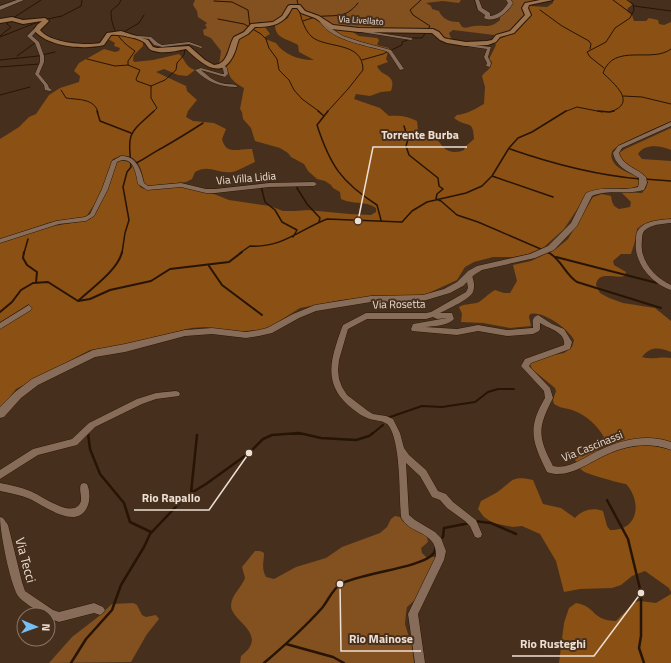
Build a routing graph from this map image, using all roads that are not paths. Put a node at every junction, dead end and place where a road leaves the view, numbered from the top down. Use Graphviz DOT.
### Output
graph roads {
  1 [pos="22,0"];
  2 [pos="477,0"];
  3 [pos="508,0"];
  4 [pos="550,0"];
  5 [pos="0,8"];
  6 [pos="320,18"];
  7 [pos="0,21"];
  8 [pos="39,26"];
  9 [pos="358,30"];
  10 [pos="127,36"];
  11 [pos="411,39"];
  12 [pos="453,42"];
  13 [pos="200,48"];
  14 [pos="222,66"];
  15 [pos="488,66"];
  16 [pos="402,68"];
  17 [pos="235,86"];
  18 [pos="50,90"];
  19 [pos="671,124"];
  20 [pos="314,184"];
  21 [pos="671,221"];
  22 [pos="0,241"];
  23 [pos="469,276"];
  24 [pos="671,288"];
  25 [pos="29,308"];
  26 [pos="434,314"];
  27 [pos="0,326"];
  28 [pos="176,394"];
  29 [pos="0,414"];
  30 [pos="670,446"];
  31 [pos="400,449"];
  32 [pos="0,475"];
  33 [pos="0,487"];
  34 [pos="84,487"];
  35 [pos="0,521"];
  36 [pos="478,534"];
  37 [pos="100,610"];
  38 [pos="420,663"];
  1 -- 5 [label="street"];
  2 -- 3 [label="street"];
  4 -- 12 [label="main road, Via Livellato"];
  6 -- 9 [label="main road, Via Livellato"];
  6 -- 14 [label="main road, Via Livellato"];
  6 -- 16 [label="street"];
  7 -- 8 [label="main road"];
  8 -- 10 [label="main road"];
  8 -- 18 [label="street"];
  9 -- 11 [label="street"];
  9 -- 12 [label="main road, Via Livellato"];
  10 -- 13 [label="street"];
  10 -- 14 [label="main road"];
  12 -- 15 [label="street"];
  14 -- 17 [label="street"];
  19 -- 23 [label="street"];
  20 -- 22 [label="street, Via Villa Lidia"];
  21 -- 24 [label="street"];
  23 -- 26 [label="street, Via Rosetta"];
  23 -- 29 [label="street"];
  25 -- 27 [label="street"];
  26 -- 30 [label="street, Via Cascinassi"];
  26 -- 31 [label="street, Via Rosetta"];
  28 -- 32 [label="street"];
  31 -- 36 [label="street, Via Rosetta"];
  31 -- 38 [label="street, Via Rosetta"];
  33 -- 34 [label="street"];
  35 -- 37 [label="street, Via Tecci"];
}
